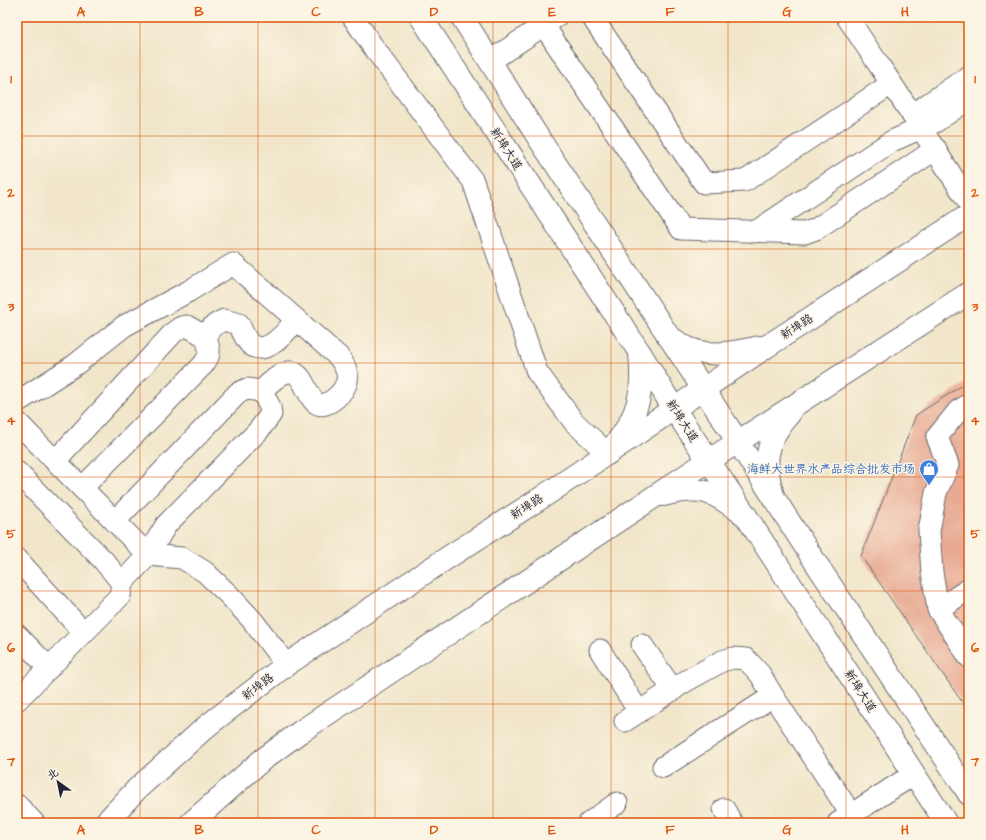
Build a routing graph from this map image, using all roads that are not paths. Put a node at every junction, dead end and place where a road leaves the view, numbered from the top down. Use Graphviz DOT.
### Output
graph roads {
  1 [pos="353,17"];
  2 [pos="421,17"];
  3 [pos="462,17"];
  4 [pos="592,17"];
  5 [pos="847,17"];
  6 [pos="546,20"];
  7 [pos="490,61"];
  8 [pos="969,76"];
  9 [pos="891,84"];
  10 [pos="969,100"];
  11 [pos="916,122"];
  12 [pos="936,149"];
  13 [pos="969,202"];
  14 [pos="969,215"];
  15 [pos="755,232"];
  16 [pos="969,293"];
  17 [pos="296,320"];
  18 [pos="207,335"];
  19 [pos="668,336"];
  20 [pos="769,346"];
  21 [pos="640,353"];
  22 [pos="704,390"];
  23 [pos="262,391"];
  24 [pos="17,402"];
  25 [pos="800,403"];
  26 [pos="969,404"];
  27 [pos="674,409"];
  28 [pos="17,422"];
  29 [pos="738,442"];
  30 [pos="608,454"];
  31 [pos="55,461"];
  32 [pos="708,461"];
  33 [pos="17,472"];
  34 [pos="82,488"];
  35 [pos="774,499"];
  36 [pos="650,500"];
  37 [pos="746,516"];
  38 [pos="115,521"];
  39 [pos="148,555"];
  40 [pos="17,559"];
  41 [pos="122,583"];
  42 [pos="969,588"];
  43 [pos="938,609"];
  44 [pos="84,633"];
  45 [pos="17,635"];
  46 [pos="642,645"];
  47 [pos="600,650"];
  48 [pos="969,657"];
  49 [pos="286,665"];
  50 [pos="49,668"];
  51 [pos="673,690"];
  52 [pos="773,696"];
  53 [pos="17,700"];
  54 [pos="663,767"];
  55 [pos="914,774"];
  56 [pos="969,794"];
  57 [pos="617,803"];
  58 [pos="17,805"];
  59 [pos="845,819"];
  60 [pos="34,823"];
  61 [pos="105,823"];
  62 [pos="191,823"];
  63 [pos="588,823"];
  64 [pos="946,823"];
  1 -- 30 [label="street"];
  2 -- 21 [label="main road, 新埠大道"];
  3 -- 7 [label="main road"];
  4 -- 9 [label="street"];
  5 -- 9 [label="street"];
  6 -- 7 [label="street"];
  6 -- 15 [label="street"];
  7 -- 19 [label="main road"];
  8 -- 11 [label="street"];
  9 -- 11 [label="street"];
  10 -- 11 [label="street"];
  11 -- 12 [label="street"];
  11 -- 15 [label="street"];
  12 -- 13 [label="street"];
  12 -- 15 [label="street"];
  14 -- 20 [label="main road, 新埠路"];
  16 -- 25 [label="main road"];
  17 -- 18 [label="street"];
  17 -- 23 [label="street"];
  17 -- 24 [label="street"];
  18 -- 31 [label="street"];
  18 -- 34 [label="street"];
  19 -- 20 [label="main road"];
  19 -- 22 [label="main road"];
  20 -- 22 [label="main road, 新埠路"];
  21 -- 27 [label="main road, 新埠大道"];
  21 -- 30 [label="main road"];
  22 -- 27 [label="main road, 新埠路"];
  22 -- 29 [label="main road"];
  23 -- 38 [label="street"];
  23 -- 39 [label="street"];
  25 -- 29 [label="main road"];
  25 -- 35 [label="main road"];
  26 -- 43 [label="street"];
  27 -- 30 [label="main road, 新埠路"];
  27 -- 32 [label="main road, 新埠大道"];
  28 -- 31 [label="street"];
  29 -- 32 [label="main road"];
  29 -- 35 [label="main road"];
  30 -- 49 [label="main road, 新埠路"];
  31 -- 34 [label="street"];
  32 -- 36 [label="main road"];
  32 -- 37 [label="main road, 新埠大道"];
  33 -- 41 [label="street"];
  34 -- 38 [label="street"];
  35 -- 56 [label="main road"];
  36 -- 37 [label="main road"];
  36 -- 62 [label="main road"];
  37 -- 55 [label="main road, 新埠大道"];
  38 -- 39 [label="street"];
  39 -- 41 [label="street"];
  39 -- 49 [label="street"];
  40 -- 44 [label="street"];
  41 -- 44 [label="street"];
  42 -- 43 [label="street"];
  43 -- 48 [label="street"];
  44 -- 50 [label="street"];
  45 -- 50 [label="street"];
  46 -- 51 [label="street"];
  47 -- 51 [label="street"];
  49 -- 61 [label="main road, 新埠路"];
  50 -- 53 [label="street"];
  51 -- 52 [label="street"];
  52 -- 54 [label="street"];
  52 -- 59 [label="street"];
  55 -- 59 [label="street"];
  55 -- 64 [label="main road, 新埠大道"];
  57 -- 63 [label="street"];
  58 -- 60 [label="street"];
}
